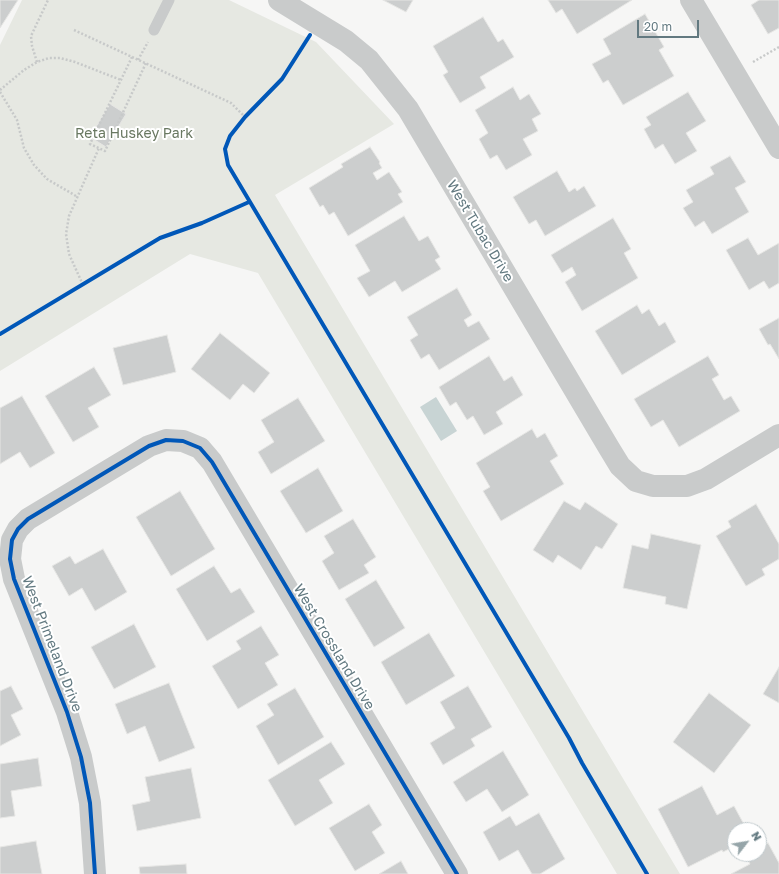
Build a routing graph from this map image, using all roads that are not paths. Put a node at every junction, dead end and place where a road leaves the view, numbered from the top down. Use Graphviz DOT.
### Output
graph roads {
  1 [pos="170,0"];
  2 [pos="691,0"];
  3 [pos="282,1"];
  4 [pos="154,30"];
  5 [pos="779,148"];
  6 [pos="779,435"];
  7 [pos="12,540"];
  8 [pos="95,874"];
  9 [pos="457,874"];
  1 -- 4 [label="lane"];
  2 -- 5 [label="street"];
  3 -- 6 [label="street, West Tubac Drive"];
  7 -- 8 [label="street, West Primeland Drive"];
  7 -- 9 [label="street, West Crossland Drive"];
}
